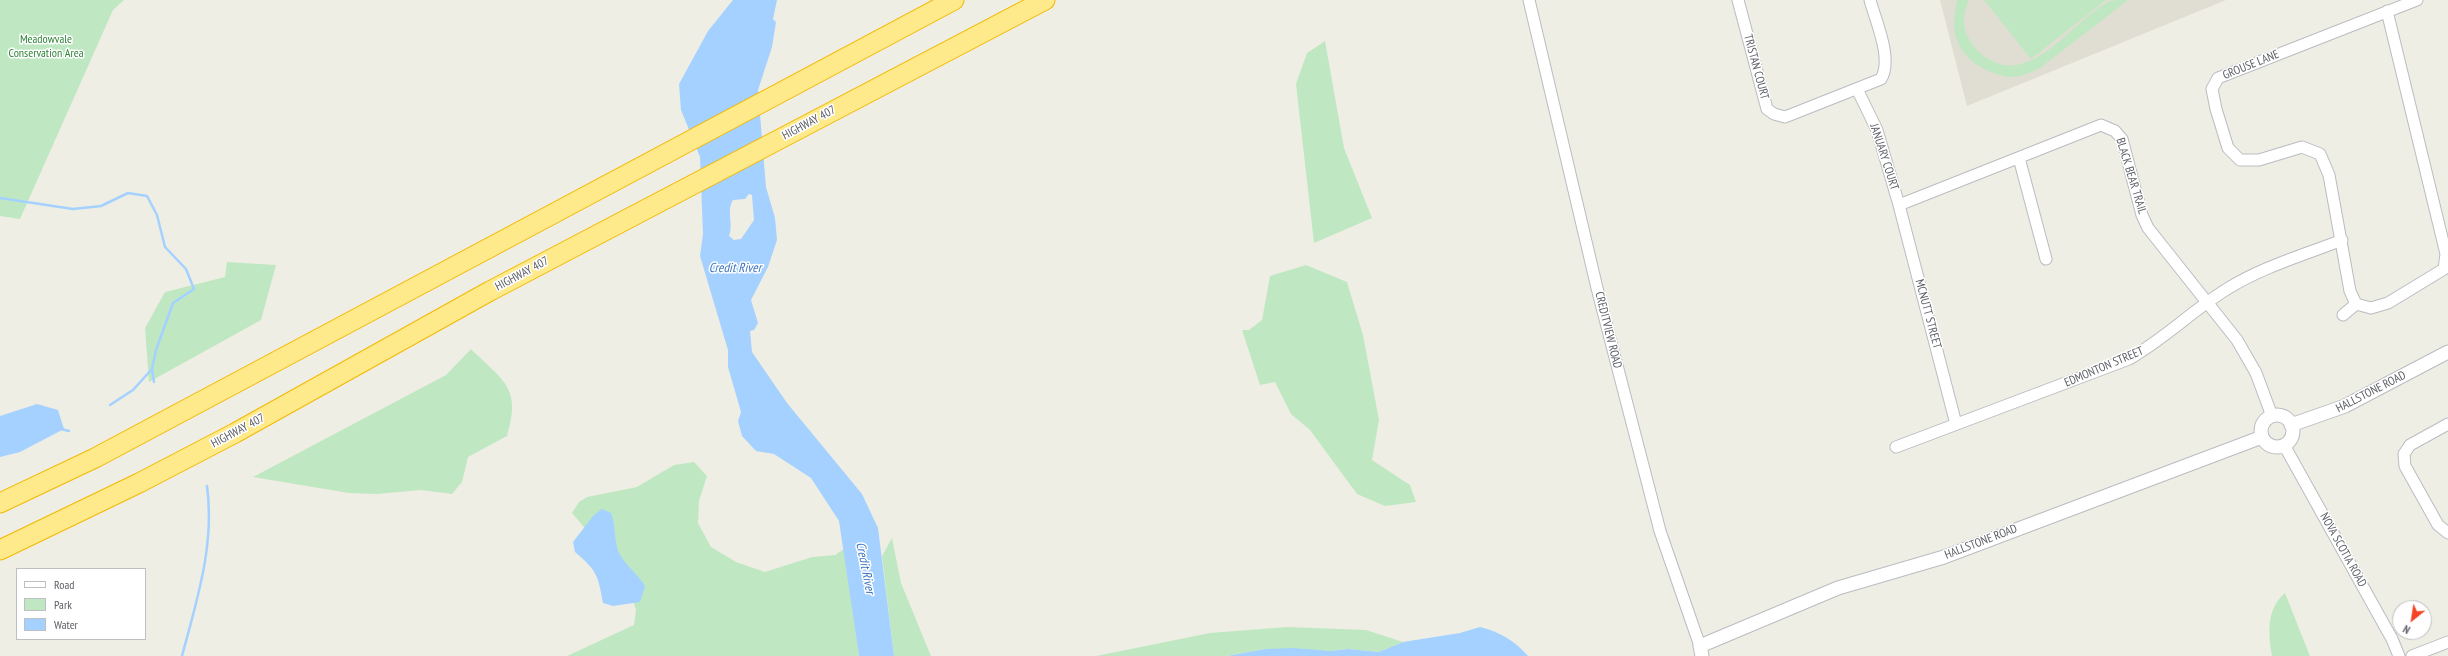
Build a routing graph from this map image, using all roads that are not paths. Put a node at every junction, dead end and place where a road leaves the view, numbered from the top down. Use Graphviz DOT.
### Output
graph roads {
  1 [pos="954,0"];
  2 [pos="1045,0"];
  3 [pos="1529,0"];
  4 [pos="1738,0"];
  5 [pos="1870,0"];
  6 [pos="2417,0"];
  7 [pos="2387,11"];
  8 [pos="1857,89"];
  9 [pos="2019,158"];
  10 [pos="1899,204"];
  11 [pos="2342,240"];
  12 [pos="2046,259"];
  13 [pos="2208,303"];
  14 [pos="2356,304"];
  15 [pos="2343,315"];
  16 [pos="2448,352"];
  17 [pos="2272,416"];
  18 [pos="1956,424"];
  19 [pos="2448,424"];
  20 [pos="2291,425"];
  21 [pos="2262,437"];
  22 [pos="2284,445"];
  23 [pos="1896,448"];
  24 [pos="0,503"];
  25 [pos="2448,533"];
  26 [pos="0,550"];
  27 [pos="2448,642"];
  28 [pos="1701,651"];
  29 [pos="2399,656"];
  30 [pos="2412,656"];
  1 -- 24 [label="highway"];
  2 -- 26 [label="highway, HIGHWAY 407"];
  3 -- 28 [label="street, CREDITVIEW ROAD"];
  4 -- 8 [label="street, TRISTAN COURT"];
  5 -- 8 [label="street"];
  6 -- 7 [label="street, GROUSE LANE"];
  7 -- 11 [label="street, GROUSE LANE"];
  7 -- 14 [label="street"];
  8 -- 10 [label="street, JANUARY COURT"];
  9 -- 10 [label="street, BLACK BEAR TRAIL"];
  9 -- 12 [label="street"];
  9 -- 13 [label="street, BLACK BEAR TRAIL"];
  10 -- 18 [label="street, MCNUTT STREET"];
  11 -- 13 [label="street, EDMONTON STREET"];
  11 -- 14 [label="street, GROUSE LANE"];
  13 -- 17 [label="street, BLACK BEAR TRAIL"];
  13 -- 18 [label="street, EDMONTON STREET"];
  14 -- 15 [label="street"];
  16 -- 20 [label="street, HALLSTONE ROAD"];
  17 -- 20 [label="street"];
  17 -- 21 [label="street"];
  18 -- 23 [label="street, EDMONTON STREET"];
  19 -- 25 [label="street"];
  20 -- 22 [label="street"];
  21 -- 22 [label="street"];
  21 -- 28 [label="street, HALLSTONE ROAD"];
  22 -- 29 [label="street, NOVA SCOTIA ROAD"];
  27 -- 30 [label="street"];
}
